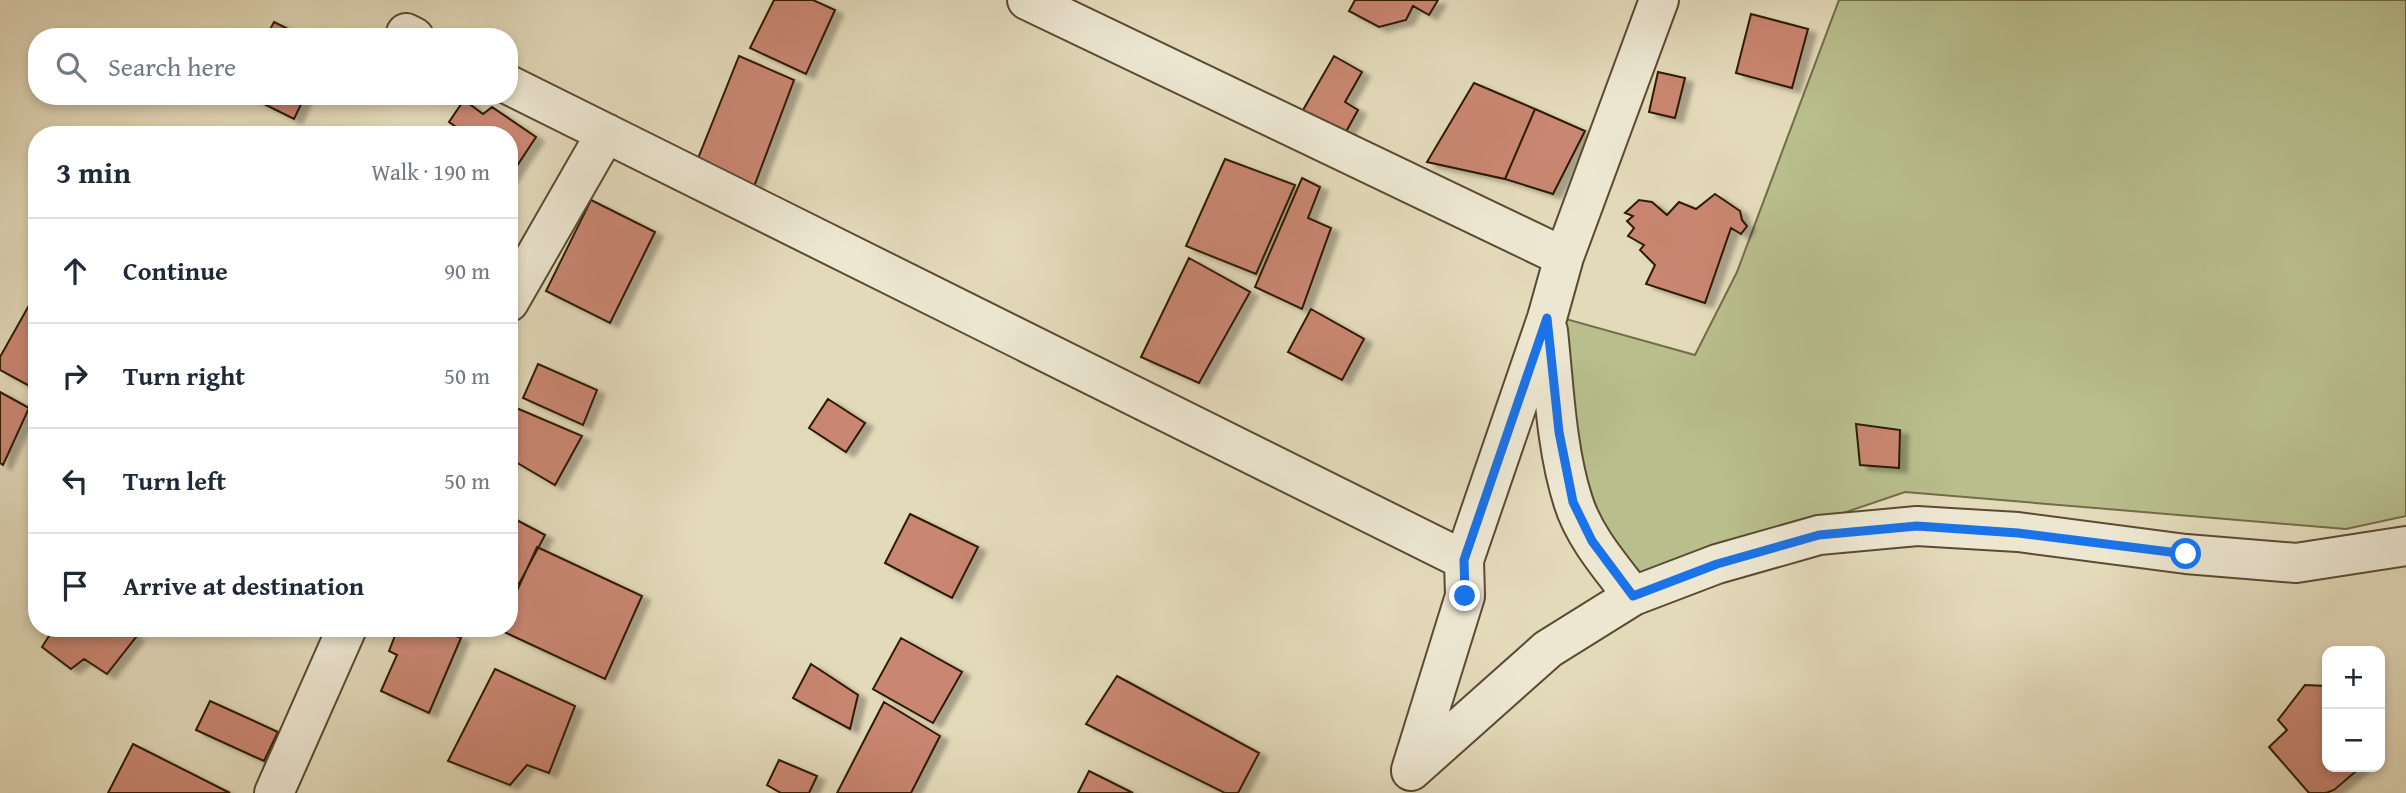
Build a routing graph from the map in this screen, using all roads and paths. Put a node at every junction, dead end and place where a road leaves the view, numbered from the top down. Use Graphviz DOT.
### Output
graph roads {
  1 [pos="1027,0"];
  2 [pos="1659,0"];
  3 [pos="518,89"];
  4 [pos="606,133"];
  5 [pos="1564,257"];
  6 [pos="518,286"];
  7 [pos="1547,318"];
  8 [pos="2406,546"];
  9 [pos="1464,560"];
  10 [pos="1633,596"];
  11 [pos="343,637"];
  12 [pos="1404,782"];
  13 [pos="274,793"];
  1 -- 5 [label="street"];
  2 -- 5 [label="street"];
  3 -- 4 [label="street"];
  4 -- 6 [label="street"];
  4 -- 9 [label="street"];
  5 -- 7 [label="street"];
  7 -- 9 [label="street"];
  7 -- 10 [label="street"];
  8 -- 10 [label="street"];
  9 -- 12 [label="street"];
  10 -- 12 [label="street"];
  11 -- 13 [label="street"];
}
